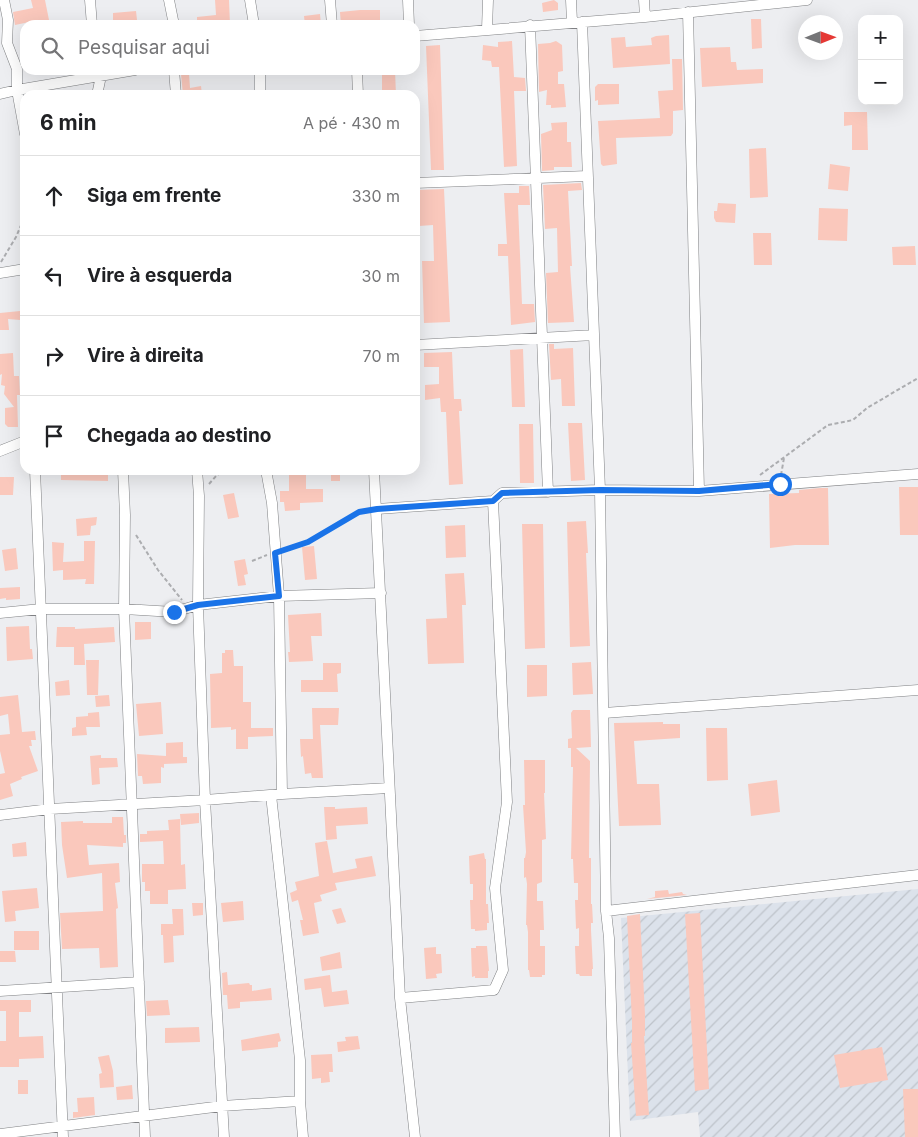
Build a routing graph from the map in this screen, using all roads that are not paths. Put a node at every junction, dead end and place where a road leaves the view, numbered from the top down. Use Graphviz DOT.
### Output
graph roads {
  1 [pos="4,0"];
  2 [pos="90,0"];
  3 [pos="169,0"];
  4 [pos="250,0"];
  5 [pos="330,0"];
  6 [pos="408,0"];
  7 [pos="488,0"];
  8 [pos="571,0"];
  9 [pos="644,0"];
  10 [pos="808,0"];
  11 [pos="688,12"];
  12 [pos="645,17"];
  13 [pos="92,20"];
  14 [pos="173,20"];
  15 [pos="253,20"];
  16 [pos="332,20"];
  17 [pos="409,20"];
  18 [pos="577,22"];
  19 [pos="530,25"];
  20 [pos="487,29"];
  21 [pos="420,36"];
  22 [pos="93,75"];
  23 [pos="98,75"];
  24 [pos="174,75"];
  25 [pos="260,75"];
  26 [pos="357,75"];
  27 [pos="17,90"];
  28 [pos="98,90"];
  29 [pos="176,90"];
  30 [pos="260,90"];
  31 [pos="358,90"];
  32 [pos="0,94"];
  33 [pos="20,106"];
  34 [pos="587,176"];
  35 [pos="536,178"];
  36 [pos="420,183"];
  37 [pos="20,270"];
  38 [pos="0,273"];
  39 [pos="594,334"];
  40 [pos="542,337"];
  41 [pos="420,344"];
  42 [pos="20,443"];
  43 [pos="0,451"];
  44 [pos="918,474"];
  45 [pos="35,475"];
  46 [pos="123,475"];
  47 [pos="197,475"];
  48 [pos="267,475"];
  49 [pos="374,475"];
  50 [pos="600,490"];
  51 [pos="699,491"];
  52 [pos="548,492"];
  53 [pos="493,501"];
  54 [pos="377,509"];
  55 [pos="381,592"];
  56 [pos="279,596"];
  57 [pos="193,607"];
  58 [pos="124,609"];
  59 [pos="41,610"];
  60 [pos="0,613"];
  61 [pos="918,690"];
  62 [pos="604,713"];
  63 [pos="389,788"];
  64 [pos="282,794"];
  65 [pos="271,795"];
  66 [pos="205,800"];
  67 [pos="131,806"];
  68 [pos="50,809"];
  69 [pos="0,815"];
  70 [pos="918,875"];
  71 [pos="606,912"];
  72 [pos="139,982"];
  73 [pos="56,987"];
  74 [pos="0,991"];
  75 [pos="400,998"];
  76 [pos="300,1101"];
  77 [pos="222,1106"];
  78 [pos="145,1115"];
  79 [pos="62,1132"];
  80 [pos="0,1134"];
  81 [pos="146,1137"];
  82 [pos="224,1137"];
  83 [pos="303,1137"];
  84 [pos="415,1137"];
  85 [pos="615,1137"];
  1 -- 27 [label="street"];
  2 -- 13 [label="street"];
  3 -- 14 [label="street"];
  4 -- 15 [label="street"];
  5 -- 16 [label="street"];
  6 -- 17 [label="street"];
  7 -- 20 [label="street"];
  8 -- 18 [label="street"];
  9 -- 12 [label="street"];
  10 -- 11 [label="street"];
  11 -- 12 [label="street"];
  11 -- 51 [label="street"];
  12 -- 18 [label="street"];
  18 -- 19 [label="street"];
  18 -- 34 [label="street"];
  19 -- 20 [label="street"];
  19 -- 35 [label="street"];
  20 -- 21 [label="street"];
  22 -- 27 [label="street"];
  23 -- 28 [label="street"];
  24 -- 29 [label="street"];
  25 -- 30 [label="street"];
  26 -- 31 [label="street"];
  27 -- 32 [label="street"];
  27 -- 33 [label="street"];
  34 -- 35 [label="street"];
  34 -- 39 [label="street"];
  35 -- 36 [label="street"];
  35 -- 40 [label="street"];
  37 -- 38 [label="street"];
  39 -- 40 [label="street"];
  39 -- 50 [label="street"];
  40 -- 41 [label="street"];
  40 -- 52 [label="street"];
  42 -- 43 [label="street"];
  44 -- 51 [label="street"];
  45 -- 59 [label="street"];
  46 -- 58 [label="street"];
  47 -- 57 [label="street"];
  48 -- 56 [label="street"];
  49 -- 54 [label="street"];
  50 -- 51 [label="street"];
  50 -- 52 [label="street"];
  50 -- 62 [label="street"];
  52 -- 53 [label="street"];
  53 -- 54 [label="street"];
  53 -- 75 [label="street"];
  54 -- 55 [label="street"];
  55 -- 56 [label="street"];
  55 -- 63 [label="street"];
  56 -- 57 [label="street"];
  56 -- 64 [label="street"];
  57 -- 58 [label="street"];
  57 -- 66 [label="street"];
  58 -- 59 [label="street"];
  58 -- 67 [label="street"];
  59 -- 60 [label="street"];
  59 -- 68 [label="street"];
  61 -- 62 [label="street"];
  62 -- 71 [label="street"];
  63 -- 64 [label="street"];
  63 -- 75 [label="street"];
  64 -- 65 [label="street"];
  65 -- 66 [label="street"];
  65 -- 76 [label="street"];
  66 -- 67 [label="street"];
  66 -- 77 [label="street"];
  67 -- 68 [label="street"];
  67 -- 72 [label="street"];
  68 -- 69 [label="street"];
  68 -- 73 [label="street"];
  70 -- 71 [label="street"];
  71 -- 85 [label="street"];
  72 -- 73 [label="street"];
  72 -- 78 [label="street"];
  73 -- 74 [label="street"];
  73 -- 79 [label="street"];
  75 -- 84 [label="street"];
  76 -- 77 [label="street"];
  76 -- 83 [label="street"];
  77 -- 78 [label="street"];
  77 -- 82 [label="street"];
  78 -- 79 [label="street"];
  78 -- 81 [label="street"];
  79 -- 80 [label="street"];
}
